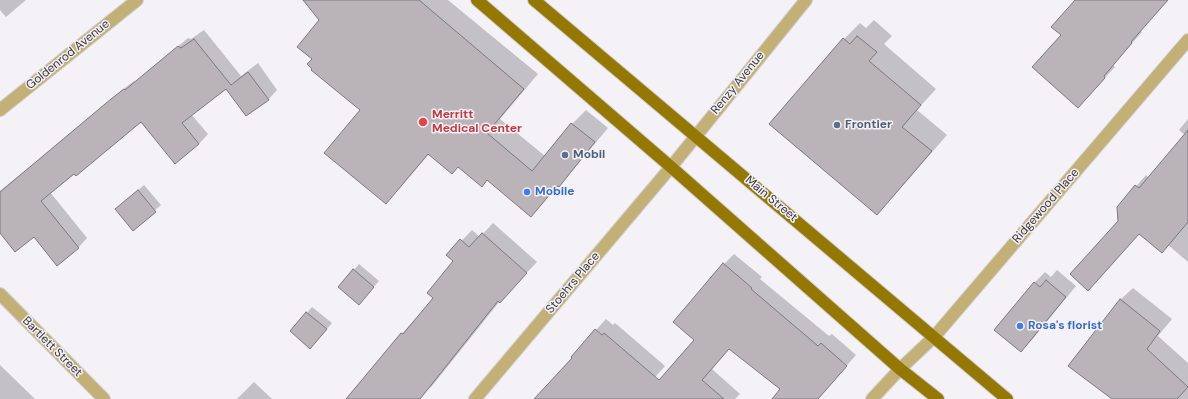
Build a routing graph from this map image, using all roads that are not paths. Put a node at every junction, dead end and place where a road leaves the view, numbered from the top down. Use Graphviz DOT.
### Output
graph roads {
  1 [pos="137,0"];
  2 [pos="477,0"];
  3 [pos="534,0"];
  4 [pos="806,0"];
  5 [pos="1188,40"];
  6 [pos="0,110"];
  7 [pos="696,137"];
  8 [pos="671,167"];
  9 [pos="0,294"];
  10 [pos="934,337"];
  11 [pos="900,369"];
  12 [pos="104,399"];
  13 [pos="476,399"];
  14 [pos="872,399"];
  15 [pos="938,399"];
  16 [pos="1007,399"];
  1 -- 6 [label="street, Goldenrod Avenue"];
  2 -- 8 [label="main road"];
  3 -- 7 [label="main road, Main Street"];
  4 -- 7 [label="street, Renzy Avenue"];
  5 -- 10 [label="street, Ridgewood Place"];
  7 -- 8 [label="street, Renzy Avenue"];
  7 -- 10 [label="main road, Main Street"];
  8 -- 11 [label="main road"];
  8 -- 13 [label="street, Stoehrs Place"];
  9 -- 12 [label="street, Bartlett Street"];
  10 -- 11 [label="street, Ridgewood Place"];
  10 -- 16 [label="main road, Main Street"];
  11 -- 14 [label="street, Ridgewood Place"];
  11 -- 15 [label="main road"];
}
